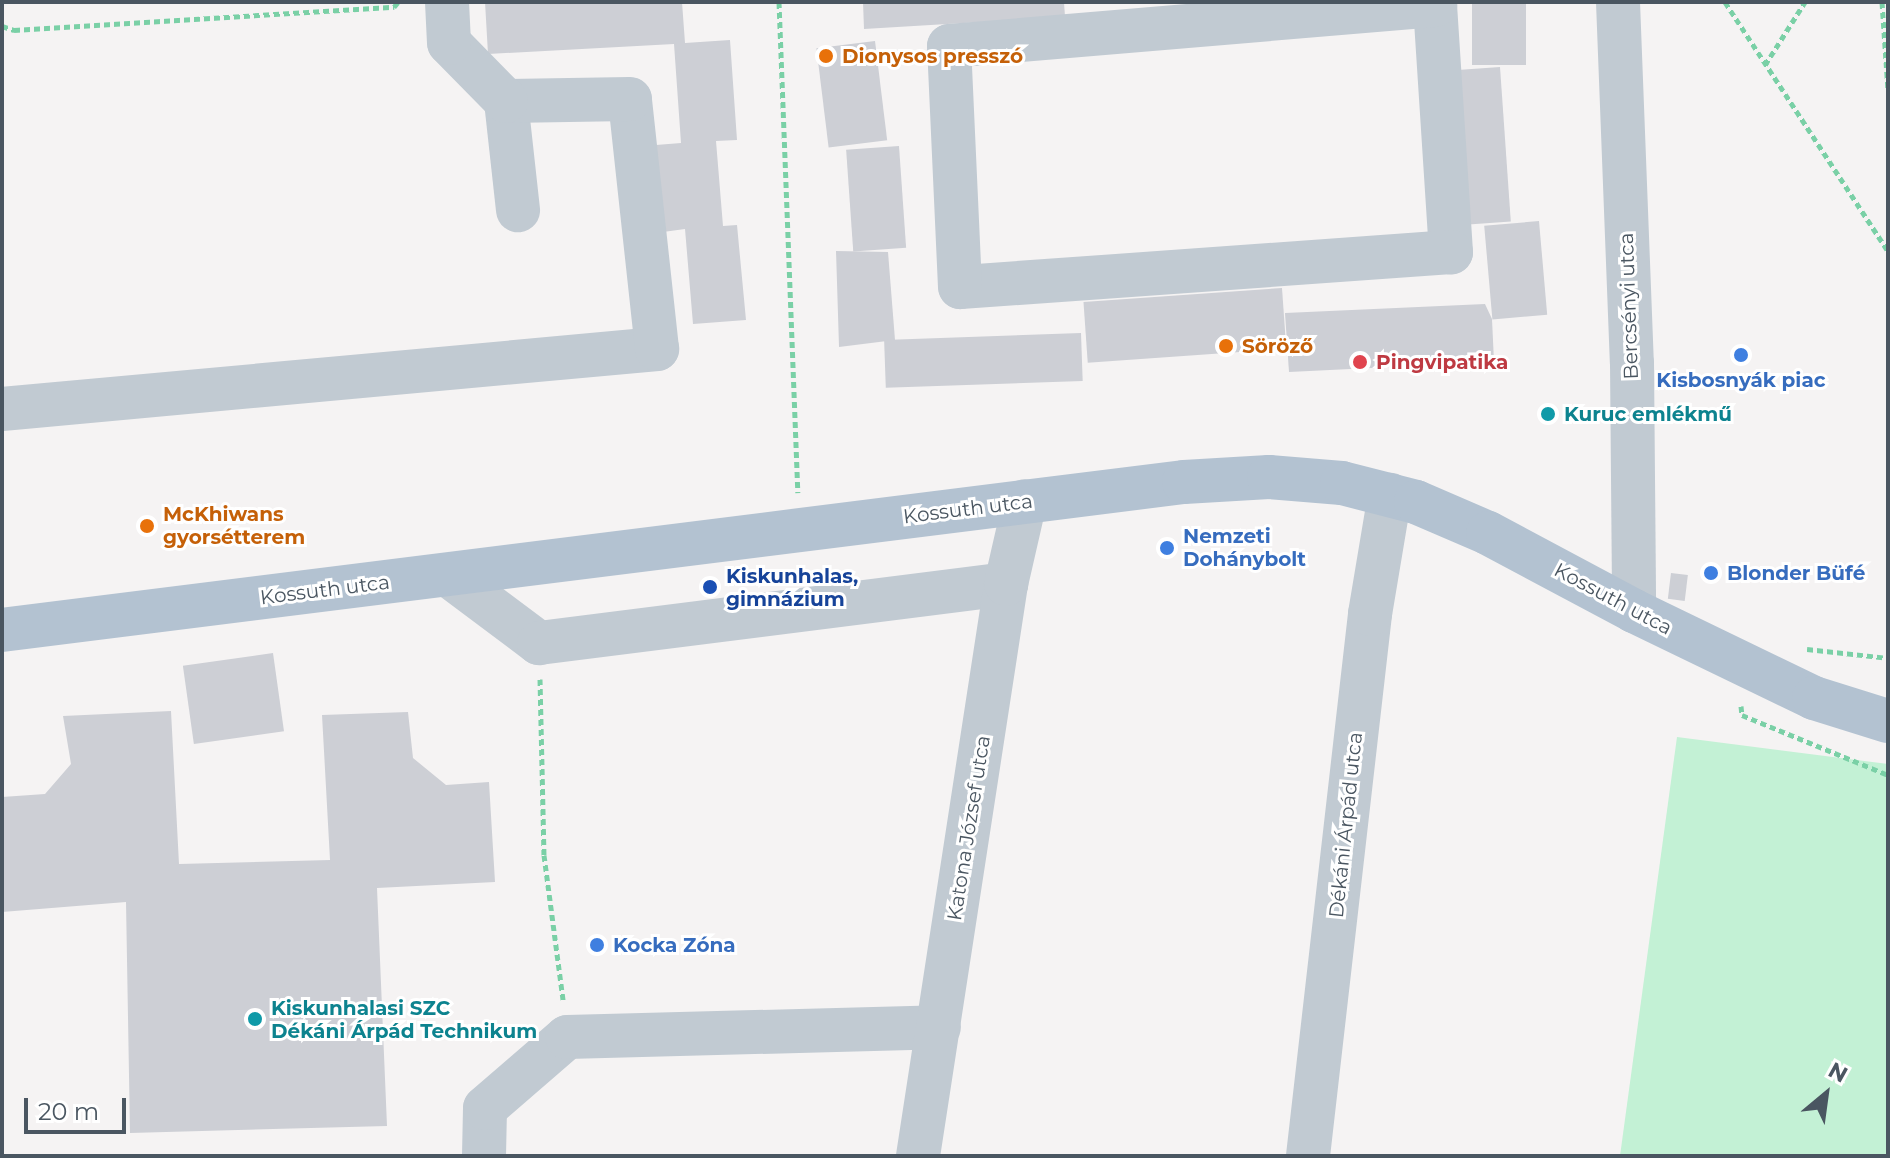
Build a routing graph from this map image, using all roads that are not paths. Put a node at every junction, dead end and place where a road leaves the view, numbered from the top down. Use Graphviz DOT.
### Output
graph roads {
  1 [pos="447,2"];
  2 [pos="1618,2"];
  3 [pos="1144,16"];
  4 [pos="506,101"];
  5 [pos="518,210"];
  6 [pos="2,409"];
  7 [pos="1390,495"];
  8 [pos="1025,501"];
  9 [pos="448,575"];
  10 [pos="1006,584"];
  11 [pos="1634,611"];
  12 [pos="2,630"];
  13 [pos="1888,721"];
  14 [pos="939,1027"];
  15 [pos="484,1156"];
  16 [pos="918,1156"];
  17 [pos="1308,1156"];
  1 -- 4 [label="street"];
  2 -- 11 [label="street, Bercsényi utca"];
  3 -- 3 [label="street"];
  4 -- 5 [label="street"];
  4 -- 6 [label="street"];
  7 -- 8 [label="main road, Kossuth utca"];
  7 -- 11 [label="main road, Kossuth utca"];
  7 -- 17 [label="street, Dékáni Árpád utca"];
  8 -- 9 [label="main road, Kossuth utca"];
  8 -- 10 [label="street, Katona József utca"];
  9 -- 10 [label="street"];
  9 -- 12 [label="main road, Kossuth utca"];
  10 -- 14 [label="street, Katona József utca"];
  11 -- 13 [label="main road, Kossuth utca"];
  14 -- 15 [label="street"];
  14 -- 16 [label="street, Katona József utca"];
}
